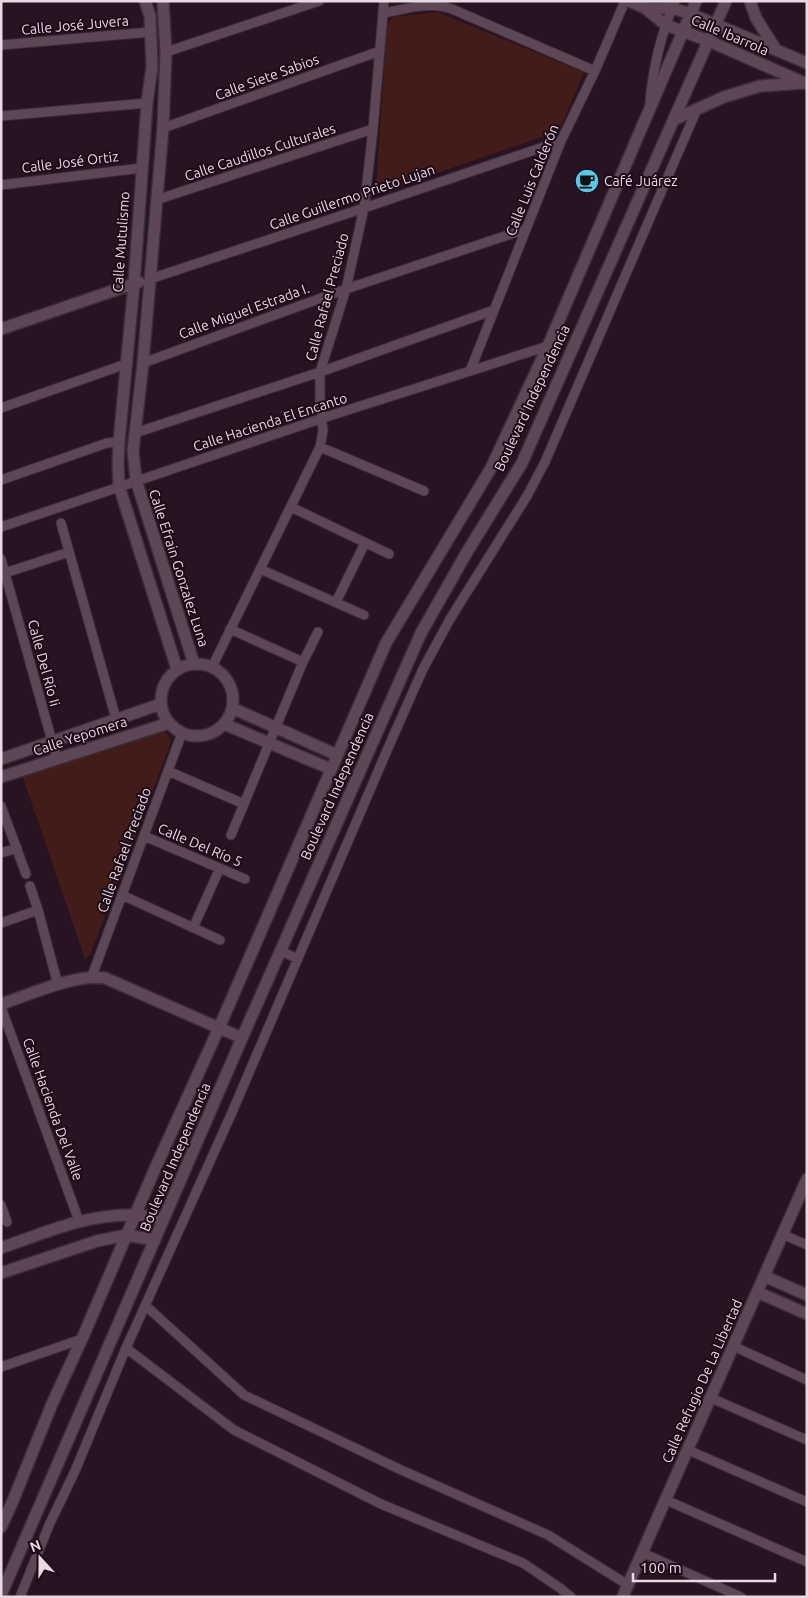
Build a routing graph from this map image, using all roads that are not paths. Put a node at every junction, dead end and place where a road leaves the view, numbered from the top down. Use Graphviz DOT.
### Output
graph roads {
  1 [pos="145,1"];
  2 [pos="163,1"];
  3 [pos="318,1"];
  4 [pos="384,1"];
  5 [pos="627,1"];
  6 [pos="696,1"];
  7 [pos="726,1"];
  8 [pos="750,1"];
  9 [pos="674,5"];
  10 [pos="645,8"];
  11 [pos="383,13"];
  12 [pos="691,14"];
  13 [pos="716,24"];
  14 [pos="666,25"];
  15 [pos="683,31"];
  16 [pos="151,32"];
  17 [pos="709,41"];
  18 [pos="1,45"];
  19 [pos="776,50"];
  20 [pos="380,51"];
  21 [pos="166,52"];
  22 [pos="807,63"];
  23 [pos="595,70"];
  24 [pos="806,83"];
  25 [pos="147,103"];
  26 [pos="697,109"];
  27 [pos="649,112"];
  28 [pos="1,116"];
  29 [pos="675,120"];
  30 [pos="163,128"];
  31 [pos="373,130"];
  32 [pos="561,141"];
  33 [pos="142,168"];
  34 [pos="1,185"];
  35 [pos="156,200"];
  36 [pos="364,208"];
  37 [pos="526,229"];
  38 [pos="150,279"];
  39 [pos="134,284"];
  40 [pos="346,289"];
  41 [pos="494,310"];
  42 [pos="1,329"];
  43 [pos="548,346"];
  44 [pos="142,363"];
  45 [pos="126,364"];
  46 [pos="470,371"];
  47 [pos="320,372"];
  48 [pos="1,408"];
  49 [pos="323,418"];
  50 [pos="135,433"];
  51 [pos="119,442"];
  52 [pos="320,447"];
  53 [pos="133,451"];
  54 [pos="1,480"];
  55 [pos="136,480"];
  56 [pos="119,486"];
  57 [pos="424,491"];
  58 [pos="291,507"];
  59 [pos="60,523"];
  60 [pos="1,527"];
  61 [pos="365,543"];
  62 [pos="69,552"];
  63 [pos="389,554"];
  64 [pos="1,559"];
  65 [pos="260,569"];
  66 [pos="5,573"];
  67 [pos="336,602"];
  68 [pos="364,615"];
  69 [pos="230,629"];
  70 [pos="318,632"];
  71 [pos="303,662"];
  72 [pos="194,664"];
  73 [pos="212,667"];
  74 [pos="178,669"];
  75 [pos="161,704"];
  76 [pos="232,708"];
  77 [pos="116,719"];
  78 [pos="169,723"];
  79 [pos="224,724"];
  80 [pos="276,727"];
  81 [pos="182,733"];
  82 [pos="51,742"];
  83 [pos="269,742"];
  84 [pos="337,755"];
  85 [pos="1,759"];
  86 [pos="57,760"];
  87 [pos="331,769"];
  88 [pos="168,771"];
  89 [pos="1,778"];
  90 [pos="244,804"];
  91 [pos="1,806"];
  92 [pos="231,835"];
  93 [pos="144,836"];
  94 [pos="16,848"];
  95 [pos="1,853"];
  96 [pos="220,868"];
  97 [pos="26,874"];
  98 [pos="245,879"];
  99 [pos="30,886"];
  100 [pos="122,895"];
  101 [pos="38,910"];
  102 [pos="1,924"];
  103 [pos="193,928"];
  104 [pos="220,940"];
  105 [pos="281,951"];
  106 [pos="298,959"];
  107 [pos="92,976"];
  108 [pos="58,985"];
  109 [pos="1,1005"];
  110 [pos="218,1028"];
  111 [pos="242,1038"];
  112 [pos="807,1179"];
  113 [pos="1,1206"];
  114 [pos="135,1214"];
  115 [pos="164,1220"];
  116 [pos="79,1221"];
  117 [pos="7,1222"];
  118 [pos="782,1234"];
  119 [pos="126,1235"];
  120 [pos="155,1240"];
  121 [pos="807,1245"];
  122 [pos="1,1248"];
  123 [pos="1,1273"];
  124 [pos="764,1276"];
  125 [pos="757,1292"];
  126 [pos="807,1295"];
  127 [pos="146,1306"];
  128 [pos="807,1314"];
  129 [pos="82,1339"];
  130 [pos="733,1346"];
  131 [pos="126,1348"];
  132 [pos="1,1367"];
  133 [pos="807,1380"];
  134 [pos="711,1398"];
  135 [pos="807,1440"];
  136 [pos="688,1450"];
  137 [pos="666,1500"];
  138 [pos="807,1502"];
  139 [pos="1,1527"];
  140 [pos="643,1553"];
  141 [pos="807,1562"];
  142 [pos="625,1594"];
  143 [pos="1,1595"];
  144 [pos="20,1597"];
  145 [pos="571,1597"];
  146 [pos="741,1597"];
  1 -- 16 [label="main road, Calle Mutulismo"];
  2 -- 21 [label="main road"];
  3 -- 21 [label="street"];
  4 -- 11 [label="street, Calle Rafael Preciado"];
  5 -- 10 [label="main road, Calle Ibarrola"];
  5 -- 23 [label="street, Calle Luis Calderón"];
  6 -- 12 [label="main road, Boulevard Independencia"];
  7 -- 13 [label="main road, Boulevard Independencia"];
  8 -- 19 [label="main road"];
  9 -- 10 [label="main road, Calle Ibarrola"];
  9 -- 12 [label="main road, Calle Ibarrola"];
  9 -- 14 [label="street"];
  10 -- 14 [label="main road, Calle Ibarrola"];
  11 -- 20 [label="street, Calle Rafael Preciado"];
  11 -- 23 [label="street"];
  12 -- 13 [label="main road, Calle Ibarrola"];
  12 -- 15 [label="main road, Boulevard Independencia"];
  13 -- 17 [label="main road, Boulevard Independencia"];
  13 -- 19 [label="main road, Calle Ibarrola"];
  14 -- 15 [label="main road, Calle Ibarrola"];
  14 -- 27 [label="street"];
  15 -- 17 [label="main road, Calle Ibarrola"];
  15 -- 27 [label="main road, Boulevard Independencia"];
  16 -- 18 [label="street, Calle José Juvera"];
  16 -- 25 [label="main road, Calle Mutulismo"];
  17 -- 24 [label="main road, Calle Ibarrola"];
  17 -- 29 [label="main road, Boulevard Independencia"];
  19 -- 22 [label="main road, Calle Ibarrola"];
  20 -- 30 [label="street, Calle Siete Sabios"];
  20 -- 31 [label="street, Calle Rafael Preciado"];
  21 -- 30 [label="main road"];
  23 -- 32 [label="street, Calle Luis Calderón"];
  24 -- 26 [label="main road"];
  25 -- 28 [label="street"];
  25 -- 33 [label="main road, Calle Mutulismo"];
  26 -- 29 [label="main road"];
  26 -- 106 [label="street"];
  27 -- 43 [label="main road, Boulevard Independencia"];
  29 -- 105 [label="main road, Boulevard Independencia"];
  30 -- 35 [label="main road"];
  31 -- 35 [label="street, Calle Caudillos Culturales"];
  31 -- 36 [label="street, Calle Rafael Preciado"];
  32 -- 36 [label="street, Calle Guillermo Prieto Lujan"];
  32 -- 37 [label="street, Calle Luis Calderón"];
  33 -- 34 [label="street, Calle José Ortiz"];
  33 -- 39 [label="main road, Calle Mutulismo"];
  35 -- 38 [label="main road"];
  36 -- 38 [label="street, Calle Guillermo Prieto Lujan"];
  36 -- 40 [label="street, Calle Rafael Preciado"];
  37 -- 40 [label="street, Calle Miguel Estrada I."];
  37 -- 41 [label="street, Calle Luis Calderón"];
  38 -- 39 [label="main road"];
  38 -- 44 [label="main road"];
  39 -- 42 [label="main road"];
  39 -- 45 [label="main road, Calle Mutulismo"];
  40 -- 44 [label="street, Calle Miguel Estrada I."];
  40 -- 47 [label="street, Calle Rafael Preciado"];
  41 -- 46 [label="street, Calle Luis Calderón"];
  41 -- 47 [label="street"];
  43 -- 46 [label="street, Calle Hacienda El Encanto"];
  43 -- 84 [label="main road, Boulevard Independencia"];
  44 -- 50 [label="main road"];
  45 -- 48 [label="street"];
  45 -- 51 [label="main road, Calle Mutulismo"];
  46 -- 49 [label="street, Calle Hacienda El Encanto"];
  47 -- 49 [label="street, Calle Rafael Preciado"];
  47 -- 50 [label="street"];
  49 -- 52 [label="street, Calle Rafael Preciado"];
  49 -- 55 [label="street, Calle Hacienda El Encanto"];
  50 -- 53 [label="main road"];
  51 -- 53 [label="main road"];
  51 -- 54 [label="street"];
  51 -- 56 [label="main road, Calle Mutulismo"];
  52 -- 57 [label="street"];
  52 -- 58 [label="street, Calle Rafael Preciado"];
  53 -- 55 [label="main road"];
  55 -- 56 [label="street, Calle Hacienda El Encanto"];
  55 -- 72 [label="main road, Calle Efrain Gonzalez Luna"];
  56 -- 60 [label="street, Calle Hacienda El Encanto"];
  56 -- 74 [label="main road"];
  58 -- 61 [label="street"];
  58 -- 65 [label="street, Calle Rafael Preciado"];
  59 -- 62 [label="street"];
  61 -- 63 [label="street"];
  61 -- 67 [label="street"];
  62 -- 66 [label="street"];
  62 -- 77 [label="street"];
  64 -- 66 [label="street, Calle Del Río Ii"];
  65 -- 67 [label="street"];
  65 -- 69 [label="street, Calle Rafael Preciado"];
  66 -- 82 [label="street, Calle Del Río Ii"];
  67 -- 68 [label="street"];
  69 -- 71 [label="street"];
  69 -- 73 [label="street, Calle Rafael Preciado"];
  70 -- 71 [label="street"];
  71 -- 80 [label="street"];
  72 -- 73 [label="main road"];
  72 -- 74 [label="main road"];
  73 -- 76 [label="main road"];
  74 -- 75 [label="main road"];
  75 -- 77 [label="main road, Calle Yepomera"];
  75 -- 78 [label="main road"];
  76 -- 79 [label="main road"];
  76 -- 80 [label="main road"];
  77 -- 82 [label="main road, Calle Yepomera"];
  78 -- 81 [label="main road"];
  78 -- 86 [label="main road, Calle Yepomera"];
  79 -- 81 [label="main road"];
  79 -- 83 [label="main road"];
  80 -- 83 [label="street"];
  80 -- 84 [label="main road"];
  81 -- 88 [label="street, Calle Rafael Preciado"];
  82 -- 85 [label="main road, Calle Yepomera"];
  82 -- 86 [label="street, Calle Del Río Ii"];
  83 -- 87 [label="main road"];
  83 -- 90 [label="street"];
  84 -- 87 [label="main road, Boulevard Independencia"];
  86 -- 89 [label="main road, Calle Yepomera"];
  87 -- 110 [label="main road, Boulevard Independencia"];
  88 -- 90 [label="street"];
  88 -- 93 [label="street, Calle Rafael Preciado"];
  90 -- 92 [label="street"];
  91 -- 94 [label="street"];
  93 -- 96 [label="street, Calle Del Río 5"];
  93 -- 100 [label="street, Calle Rafael Preciado"];
  94 -- 95 [label="street"];
  94 -- 97 [label="street"];
  96 -- 98 [label="street, Calle Del Río 5"];
  96 -- 103 [label="street"];
  99 -- 101 [label="street"];
  100 -- 103 [label="street"];
  100 -- 107 [label="street, Calle Rafael Preciado"];
  101 -- 102 [label="street"];
  101 -- 108 [label="street"];
  103 -- 104 [label="street"];
  105 -- 106 [label="street"];
  105 -- 111 [label="main road, Boulevard Independencia"];
  106 -- 127 [label="street"];
  107 -- 108 [label="main road"];
  107 -- 110 [label="main road"];
  108 -- 109 [label="main road"];
  109 -- 116 [label="street, Calle Hacienda Del Valle"];
  110 -- 111 [label="main road"];
  110 -- 114 [label="main road, Boulevard Independencia"];
  111 -- 115 [label="main road, Boulevard Independencia"];
  112 -- 118 [label="main road, Calle Refugio De La Libertad"];
  113 -- 117 [label="street"];
  114 -- 115 [label="main road"];
  114 -- 116 [label="main road"];
  114 -- 119 [label="main road, Boulevard Independencia"];
  115 -- 120 [label="main road, Boulevard Independencia"];
  116 -- 122 [label="main road"];
  118 -- 121 [label="street"];
  118 -- 124 [label="main road, Calle Refugio De La Libertad"];
  119 -- 120 [label="main road"];
  119 -- 123 [label="main road"];
  119 -- 129 [label="main road, Boulevard Independencia"];
  120 -- 143 [label="main road, Boulevard Independencia"];
  124 -- 125 [label="main road, Calle Refugio De La Libertad"];
  124 -- 126 [label="main road"];
  125 -- 128 [label="main road"];
  125 -- 130 [label="main road, Calle Refugio De La Libertad"];
  127 -- 131 [label="street"];
  127 -- 142 [label="street"];
  129 -- 132 [label="street"];
  129 -- 139 [label="main road, Boulevard Independencia"];
  130 -- 133 [label="street"];
  130 -- 134 [label="main road, Calle Refugio De La Libertad"];
  131 -- 144 [label="street"];
  131 -- 145 [label="street"];
  134 -- 135 [label="street"];
  134 -- 136 [label="main road, Calle Refugio De La Libertad"];
  136 -- 137 [label="main road, Calle Refugio De La Libertad"];
  136 -- 138 [label="street"];
  137 -- 140 [label="main road, Calle Refugio De La Libertad"];
  137 -- 141 [label="street"];
  140 -- 142 [label="main road, Calle Refugio De La Libertad"];
  140 -- 146 [label="street"];
}
